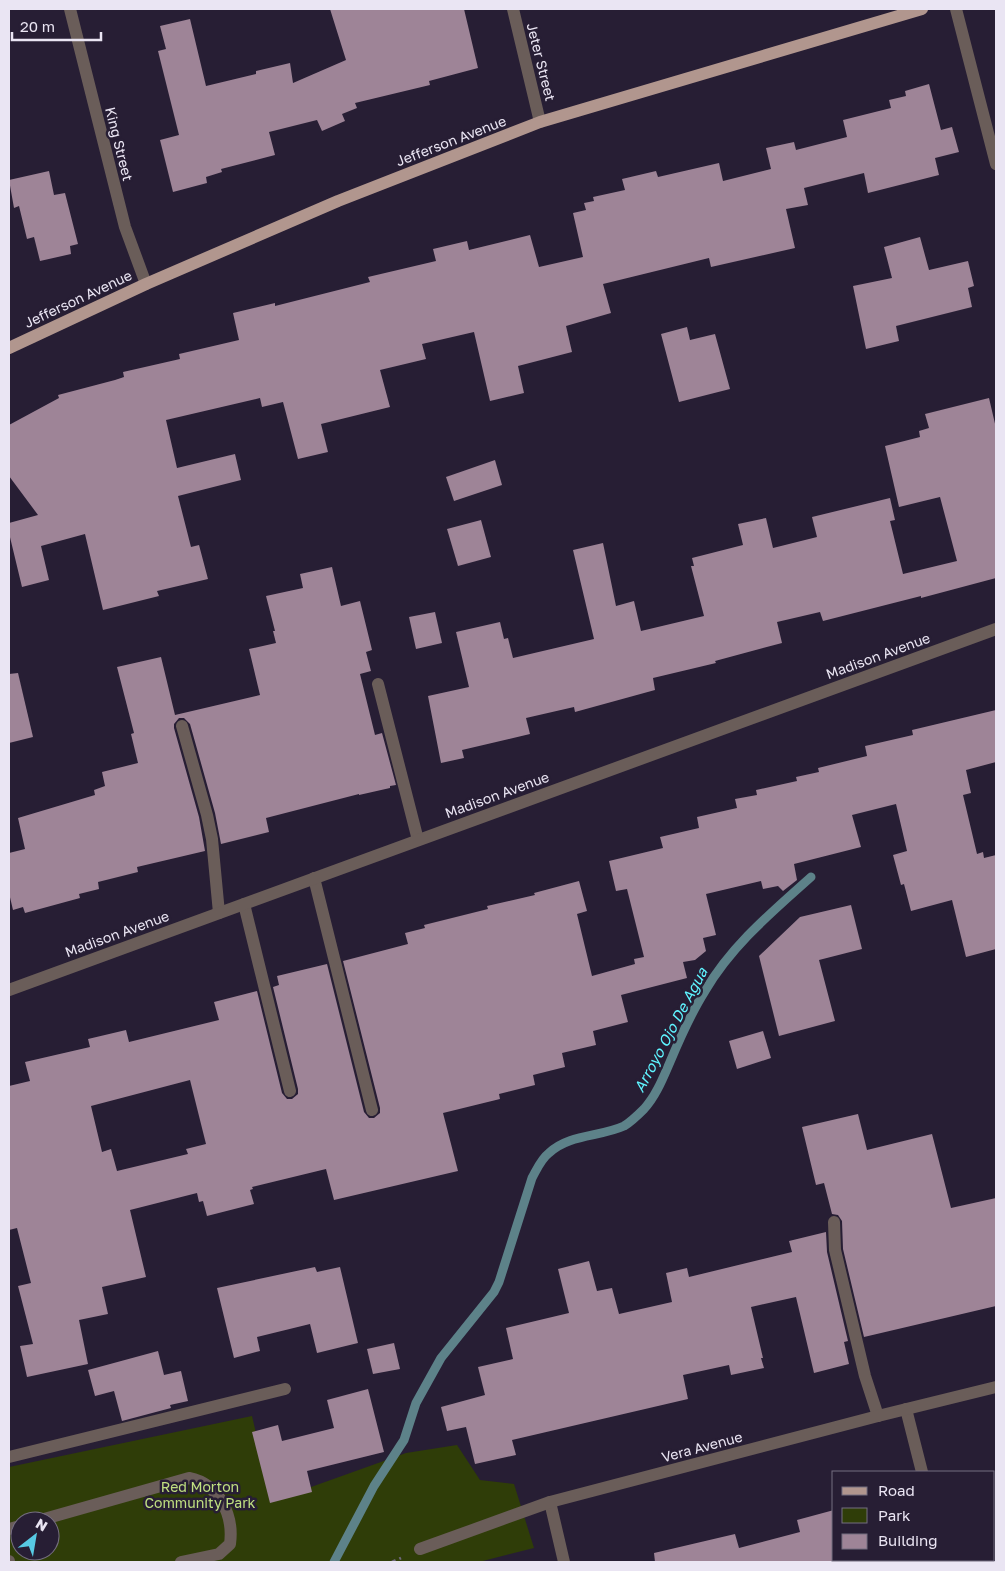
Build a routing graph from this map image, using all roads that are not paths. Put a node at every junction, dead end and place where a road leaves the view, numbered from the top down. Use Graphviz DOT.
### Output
graph roads {
  1 [pos="70,9"];
  2 [pos="513,9"];
  3 [pos="922,9"];
  4 [pos="956,9"];
  5 [pos="540,122"];
  6 [pos="996,164"];
  7 [pos="146,284"];
  8 [pos="9,348"];
  9 [pos="996,629"];
  10 [pos="378,684"];
  11 [pos="182,726"];
  12 [pos="418,840"];
  13 [pos="314,878"];
  14 [pos="244,904"];
  15 [pos="219,913"];
  16 [pos="9,990"];
  17 [pos="290,1091"];
  18 [pos="372,1110"];
  19 [pos="834,1222"];
  20 [pos="996,1387"];
  21 [pos="284,1389"];
  22 [pos="906,1409"];
  23 [pos="878,1416"];
  24 [pos="9,1457"];
  25 [pos="922,1471"];
  26 [pos="550,1502"];
  27 [pos="60,1514"];
  28 [pos="420,1548"];
  29 [pos="181,1562"];
  30 [pos="564,1562"];
  1 -- 7 [label="street, King Street"];
  2 -- 5 [label="street, Jeter Street"];
  3 -- 5 [label="main road, Jefferson Avenue"];
  4 -- 6 [label="street"];
  5 -- 7 [label="main road, Jefferson Avenue"];
  7 -- 8 [label="main road, Jefferson Avenue"];
  9 -- 12 [label="street, Madison Avenue"];
  10 -- 12 [label="street"];
  11 -- 15 [label="street"];
  12 -- 13 [label="street, Madison Avenue"];
  13 -- 14 [label="street, Madison Avenue"];
  13 -- 18 [label="street"];
  14 -- 15 [label="street, Madison Avenue"];
  14 -- 17 [label="street"];
  15 -- 16 [label="street, Madison Avenue"];
  19 -- 23 [label="street"];
  20 -- 22 [label="street, Vera Avenue"];
  21 -- 24 [label="street"];
  22 -- 23 [label="street, Vera Avenue"];
  22 -- 25 [label="street"];
  23 -- 26 [label="street, Vera Avenue"];
  26 -- 28 [label="street, Vera Avenue"];
  26 -- 30 [label="street"];
  27 -- 29 [label="street"];
}
